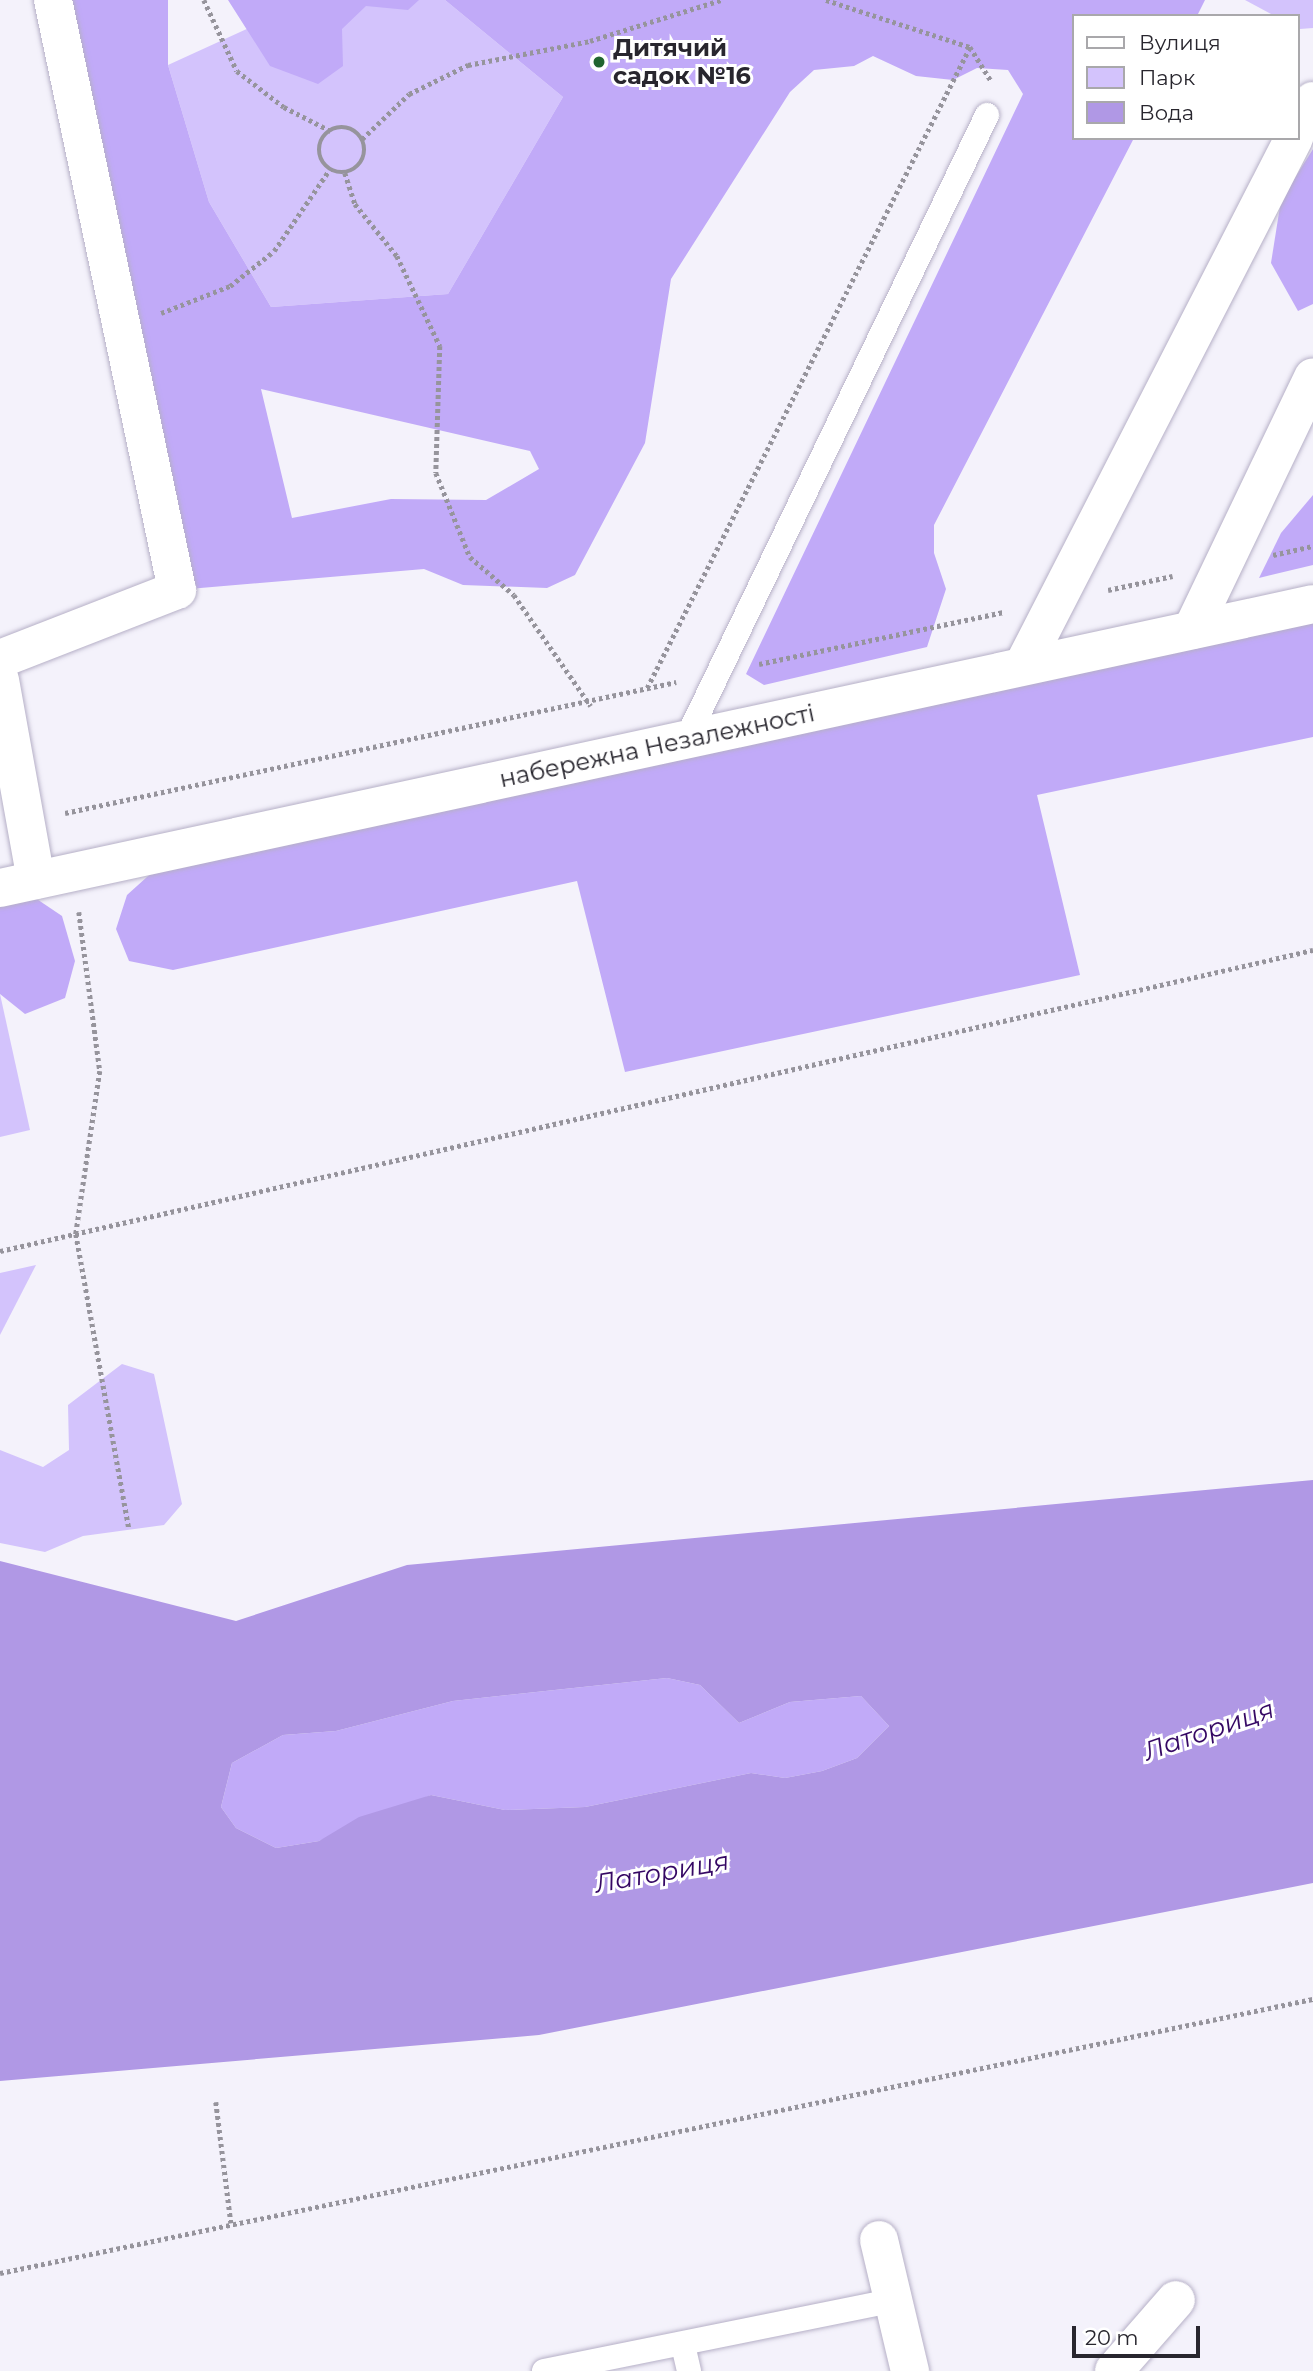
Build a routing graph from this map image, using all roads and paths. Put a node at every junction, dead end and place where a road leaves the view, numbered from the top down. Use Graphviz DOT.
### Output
graph roads {
  1 [pos="53,0"];
  2 [pos="204,0"];
  3 [pos="721,0"];
  4 [pos="826,0"];
  5 [pos="970,47"];
  6 [pos="1313,101"];
  7 [pos="987,115"];
  8 [pos="1299,127"];
  9 [pos="331,131"];
  10 [pos="362,139"];
  11 [pos="1293,140"];
  12 [pos="345,173"];
  13 [pos="1313,378"];
  14 [pos="1313,546"];
  15 [pos="1223,565"];
  16 [pos="1056,601"];
  17 [pos="1313,604"];
  18 [pos="1192,630"];
  19 [pos="0,659"];
  20 [pos="1024,664"];
  21 [pos="717,674"];
  22 [pos="0,680"];
  23 [pos="647,688"];
  24 [pos="589,703"];
  25 [pos="685,742"];
  26 [pos="26,821"];
  27 [pos="36,880"];
  28 [pos="1313,950"];
  29 [pos="76,1234"];
  30 [pos="0,1251"];
  31 [pos="129,1529"];
  32 [pos="1313,1999"];
  33 [pos="216,2102"];
  34 [pos="231,2224"];
  35 [pos="879,2240"];
  36 [pos="0,2273"];
  37 [pos="1176,2300"];
  38 [pos="892,2301"];
  39 [pos="683,2345"];
  40 [pos="544,2371"];
  41 [pos="689,2371"];
  42 [pos="910,2371"];
  43 [pos="1114,2371"];
  1 -- 19 [label="street"];
  2 -- 9 [label="path"];
  3 -- 10 [label="path"];
  4 -- 5 [label="path"];
  5 -- 7 [label="path"];
  5 -- 23 [label="path"];
  6 -- 8 [label="street"];
  7 -- 21 [label="lane"];
  9 -- 10 [label="path"];
  9 -- 12 [label="path"];
  10 -- 12 [label="path"];
  11 -- 16 [label="street"];
  12 -- 24 [label="path"];
  13 -- 15 [label="street"];
  14 -- 15 [label="path"];
  15 -- 16 [label="path"];
  15 -- 18 [label="street"];
  16 -- 20 [label="street"];
  16 -- 21 [label="path"];
  17 -- 18 [label="street, набережна Незалежності"];
  18 -- 20 [label="street, набережна Незалежності"];
  20 -- 25 [label="street, набережна Незалежності"];
  21 -- 23 [label="path"];
  21 -- 25 [label="lane"];
  22 -- 26 [label="street"];
  23 -- 24 [label="path"];
  24 -- 26 [label="path"];
  25 -- 27 [label="street, набережна Незалежності"];
  26 -- 27 [label="street"];
  27 -- 29 [label="path"];
  28 -- 29 [label="path"];
  29 -- 30 [label="path"];
  29 -- 31 [label="path"];
  32 -- 34 [label="path"];
  33 -- 34 [label="path"];
  34 -- 36 [label="path"];
  35 -- 38 [label="street"];
  37 -- 43 [label="street"];
  38 -- 39 [label="lane"];
  38 -- 42 [label="street"];
  39 -- 40 [label="lane"];
  39 -- 41 [label="lane"];
}
